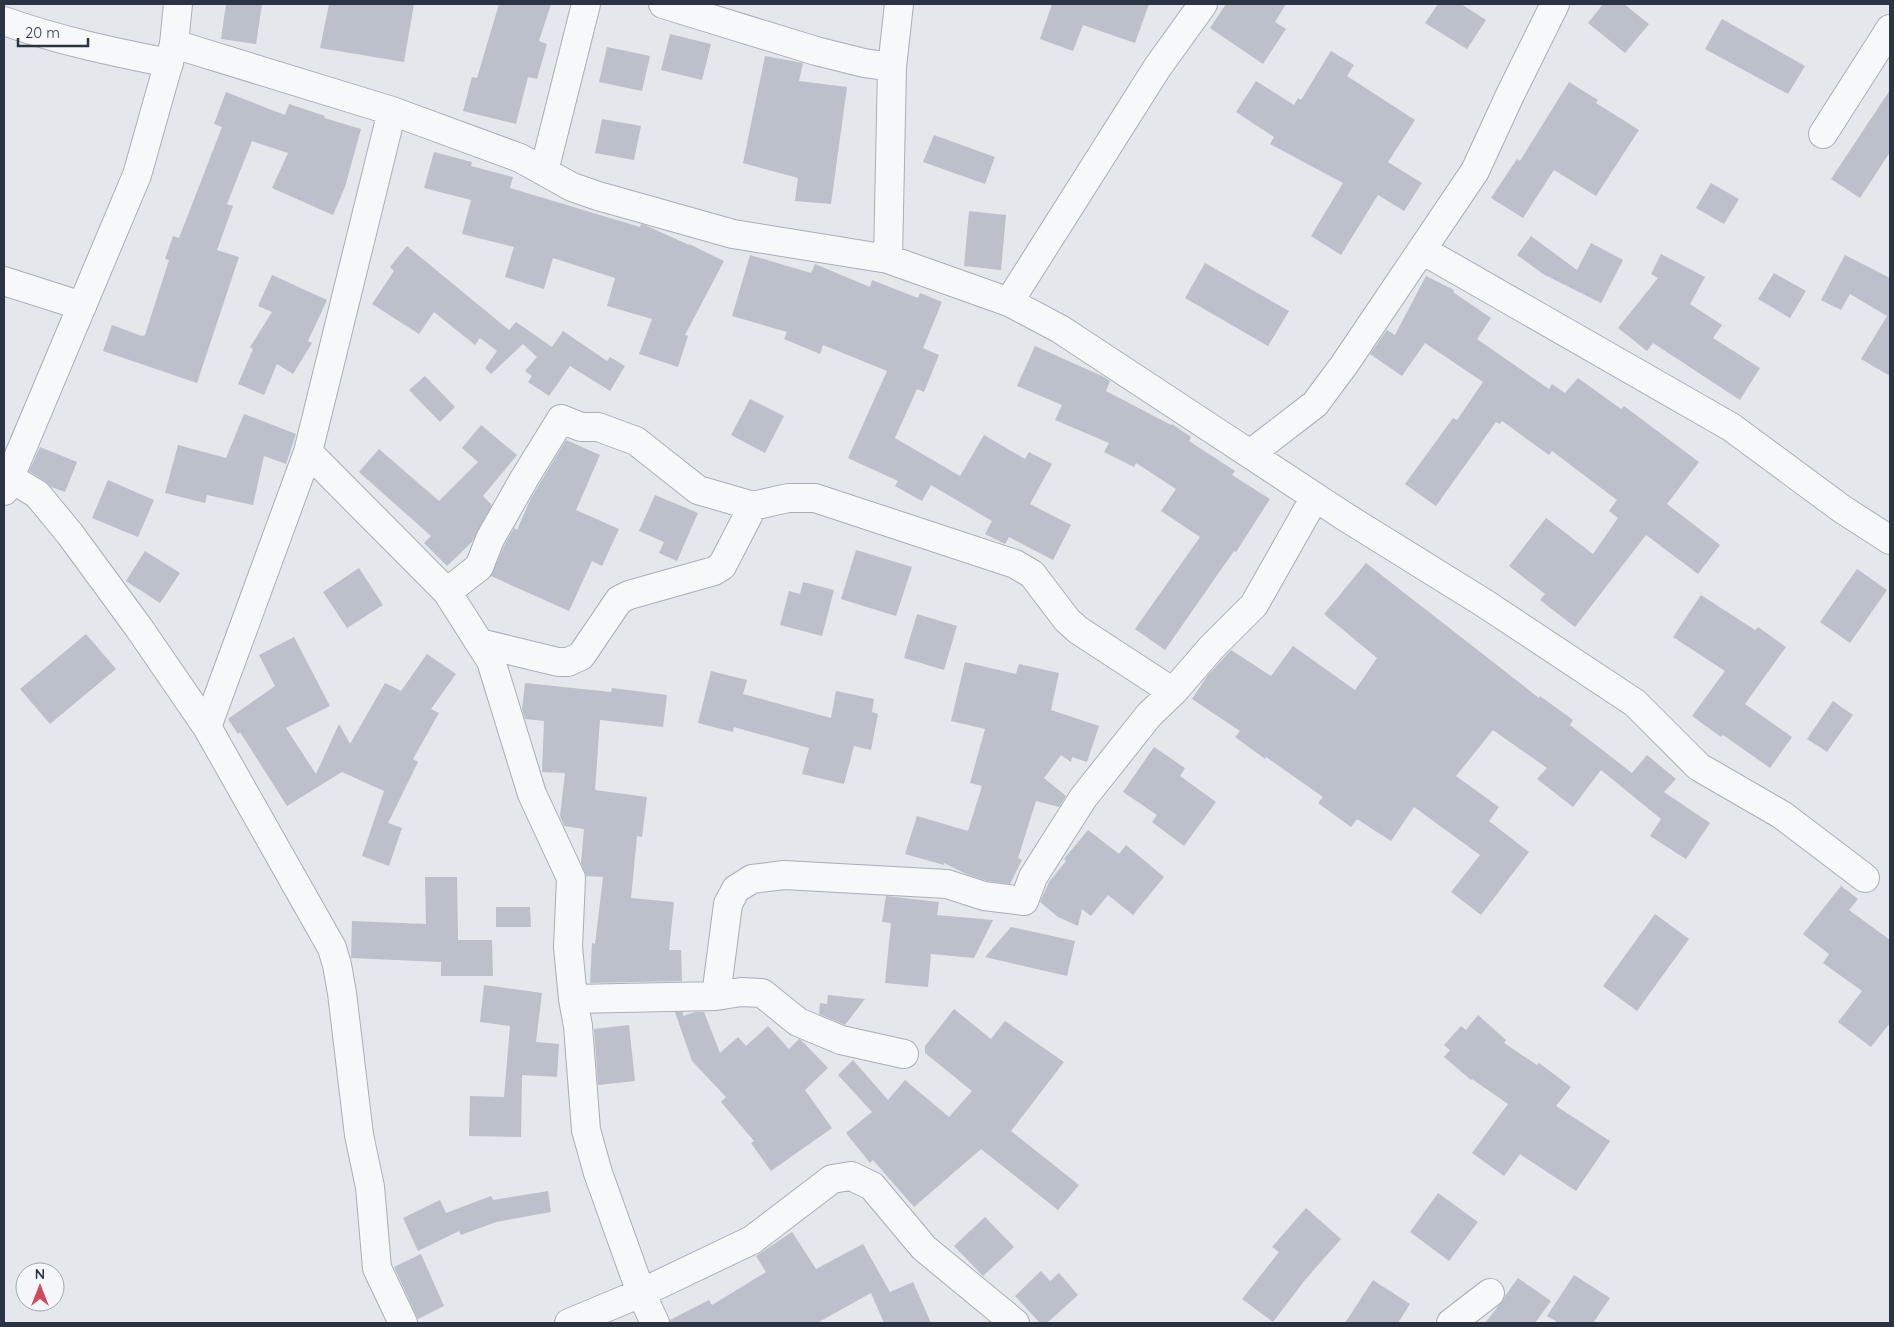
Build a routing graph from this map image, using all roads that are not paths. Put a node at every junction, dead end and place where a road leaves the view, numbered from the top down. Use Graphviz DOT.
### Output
graph roads {
  1 [pos="178,4"];
  2 [pos="586,4"];
  3 [pos="663,4"];
  4 [pos="899,4"];
  5 [pos="1203,4"];
  6 [pos="1555,4"];
  7 [pos="4,21"];
  8 [pos="1890,29"];
  9 [pos="172,53"];
  10 [pos="892,67"];
  11 [pos="392,111"];
  12 [pos="1823,134"];
  13 [pos="544,171"];
  14 [pos="1422,250"];
  15 [pos="888,259"];
  16 [pos="4,281"];
  17 [pos="1009,302"];
  18 [pos="82,306"];
  19 [pos="308,452"];
  20 [pos="1250,454"];
  21 [pos="7,485"];
  22 [pos="1315,497"];
  23 [pos="754,506"];
  24 [pos="1890,540"];
  25 [pos="447,592"];
  26 [pos="480,643"];
  27 [pos="1173,692"];
  28 [pos="207,727"];
  29 [pos="1865,878"];
  30 [pos="716,996"];
  31 [pos="573,1000"];
  32 [pos="904,1054"];
  33 [pos="641,1293"];
  34 [pos="1490,1293"];
  35 [pos="403,1323"];
  36 [pos="569,1323"];
  37 [pos="655,1323"];
  38 [pos="1015,1323"];
  39 [pos="1451,1323"];
  1 -- 9 [label="street"];
  2 -- 13 [label="street"];
  3 -- 10 [label="street"];
  4 -- 10 [label="street"];
  5 -- 17 [label="street"];
  6 -- 14 [label="street"];
  7 -- 9 [label="street"];
  8 -- 12 [label="street"];
  9 -- 11 [label="street"];
  9 -- 18 [label="street"];
  10 -- 15 [label="street"];
  11 -- 13 [label="street"];
  11 -- 19 [label="street"];
  13 -- 15 [label="street"];
  14 -- 20 [label="street"];
  14 -- 24 [label="street"];
  15 -- 17 [label="street"];
  16 -- 18 [label="street"];
  17 -- 20 [label="street"];
  18 -- 21 [label="street"];
  19 -- 25 [label="street"];
  19 -- 28 [label="street"];
  20 -- 22 [label="street"];
  21 -- 28 [label="street"];
  22 -- 27 [label="street"];
  22 -- 29 [label="street"];
  23 -- 25 [label="street"];
  23 -- 26 [label="street"];
  23 -- 27 [label="street"];
  25 -- 26 [label="street"];
  26 -- 31 [label="street"];
  27 -- 30 [label="street"];
  28 -- 35 [label="street"];
  30 -- 31 [label="street"];
  30 -- 32 [label="street"];
  31 -- 33 [label="street"];
  33 -- 36 [label="street"];
  33 -- 37 [label="street"];
  33 -- 38 [label="street"];
  34 -- 39 [label="street"];
}
